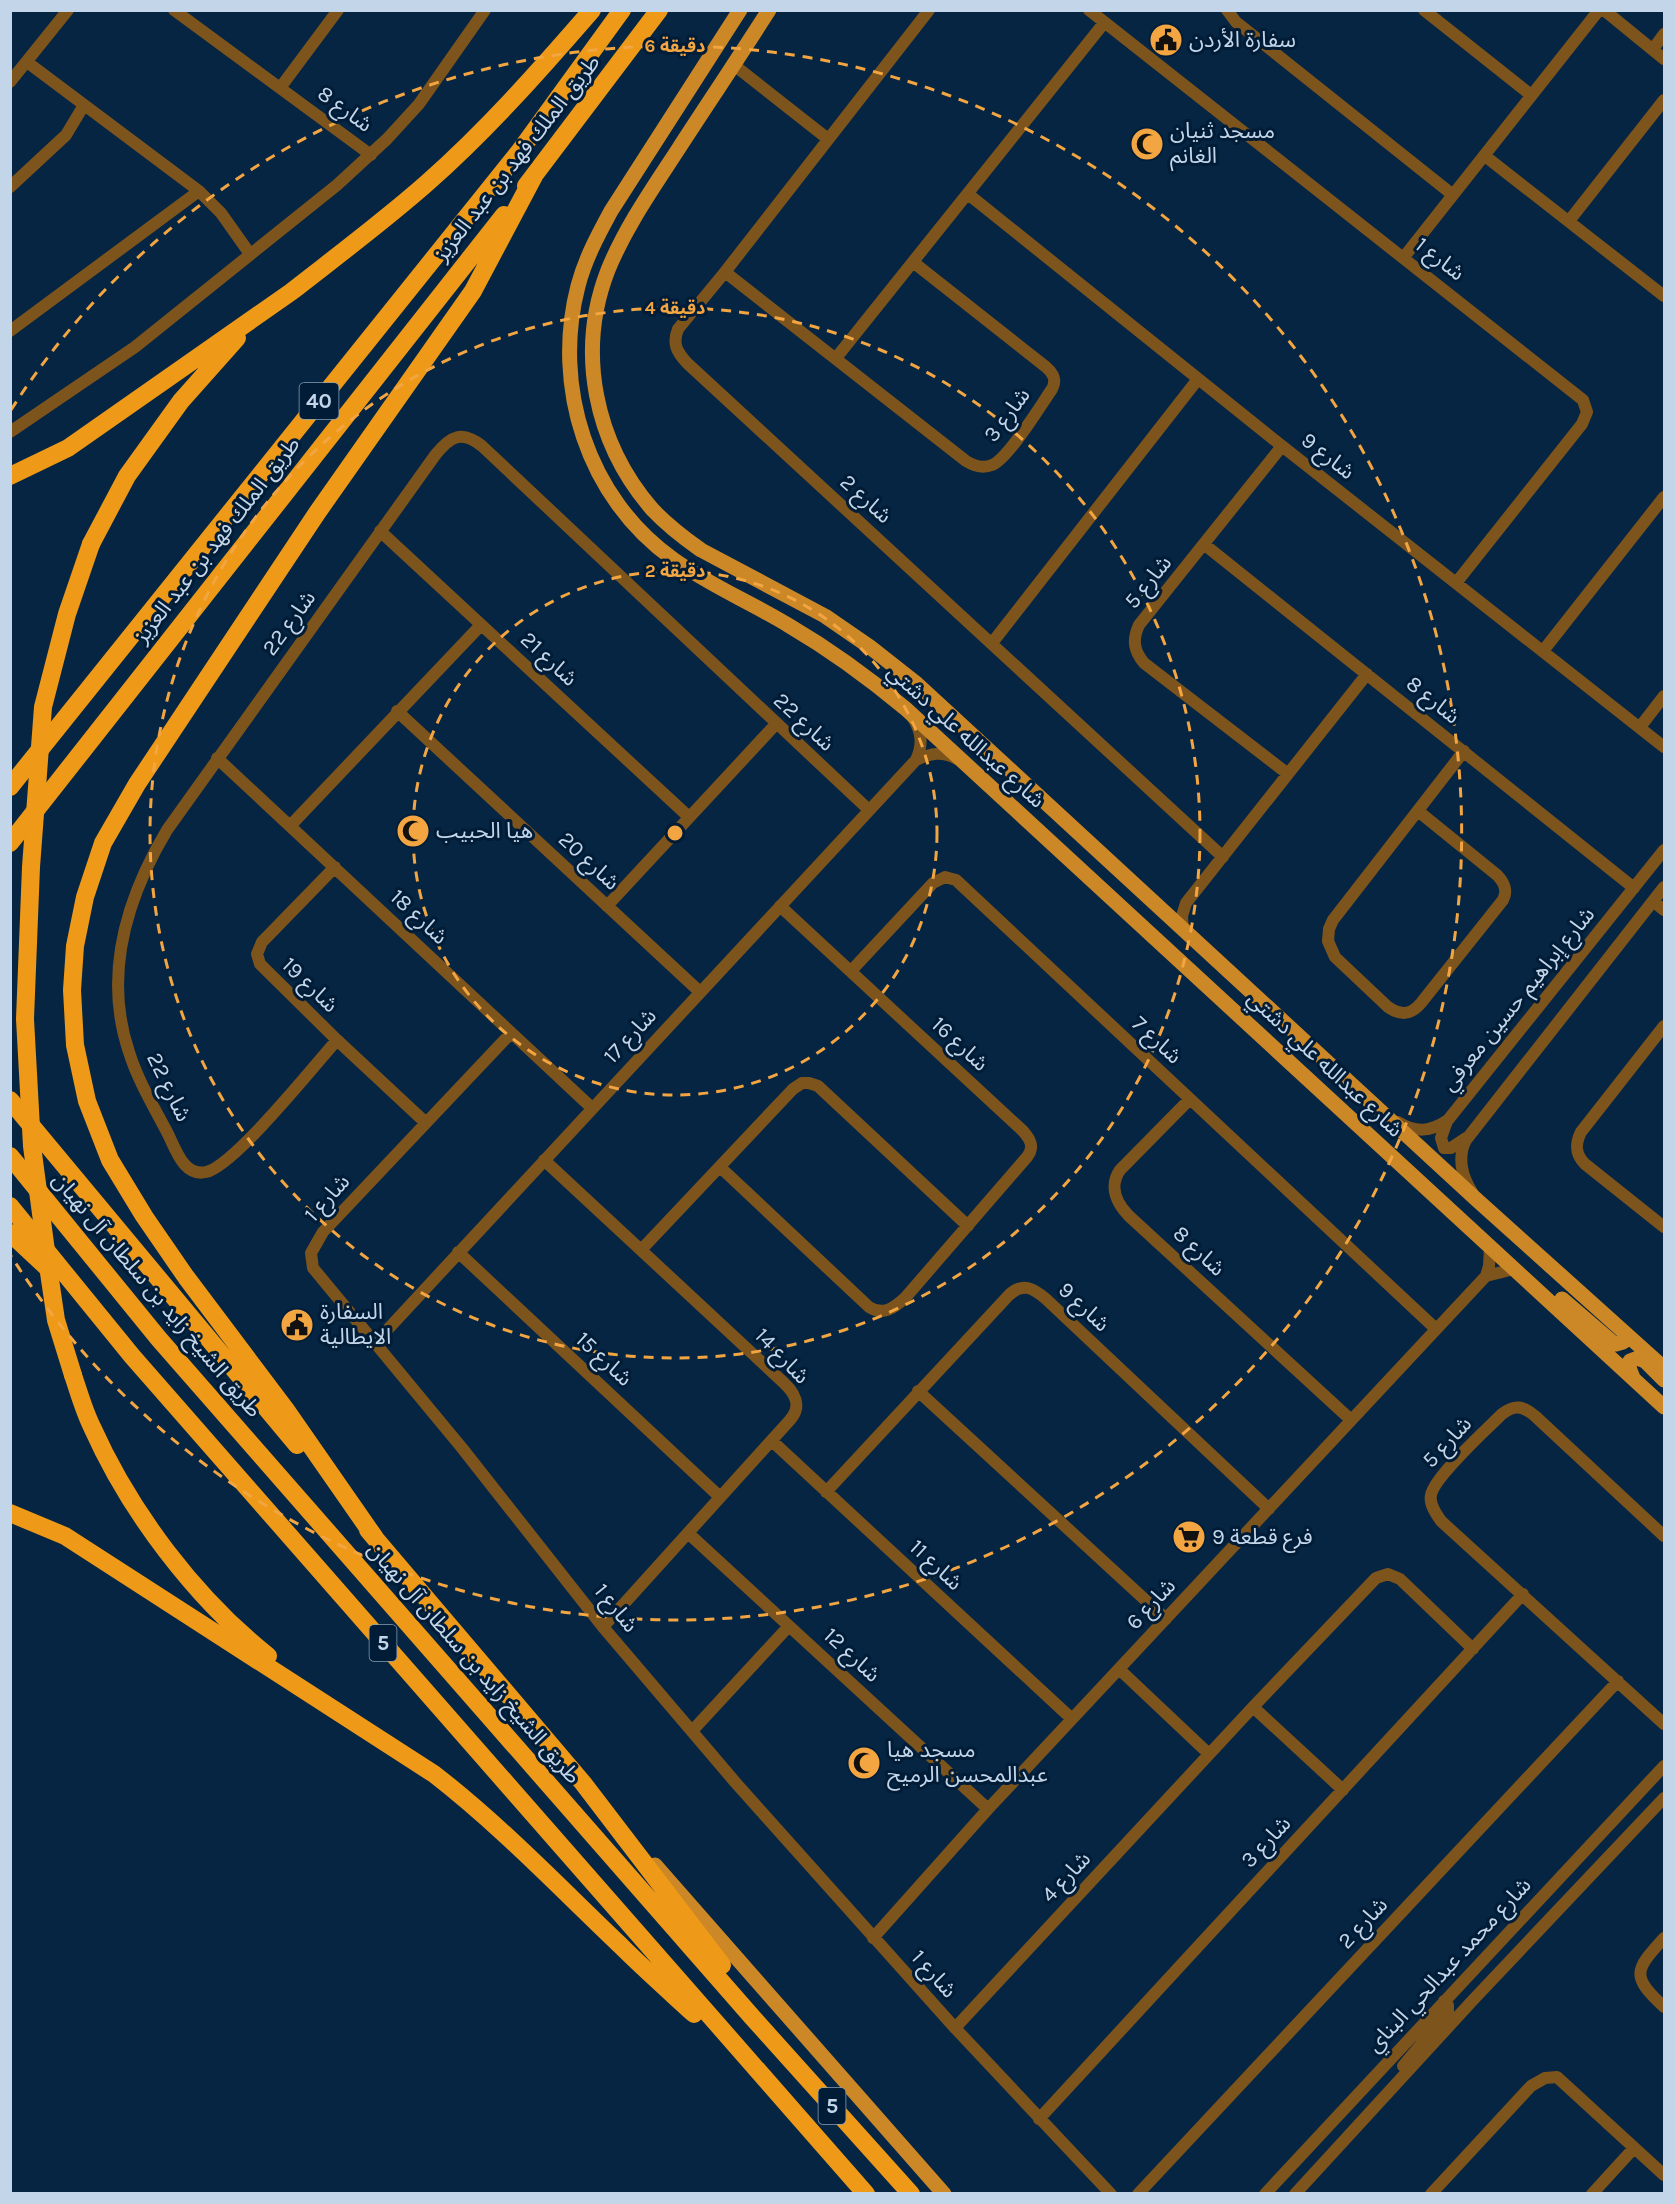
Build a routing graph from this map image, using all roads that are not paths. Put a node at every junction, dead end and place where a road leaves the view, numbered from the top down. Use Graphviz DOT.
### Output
graph roads {
  1 [pos="68,10"];
  2 [pos="338,10"];
  3 [pos="484,10"];
  4 [pos="592,10"];
  5 [pos="622,10"];
  6 [pos="659,10"];
  7 [pos="740,10"];
  8 [pos="769,10"];
  9 [pos="929,10"];
  10 [pos="1089,10"];
  11 [pos="1227,10"];
  12 [pos="1424,10"];
  13 [pos="1601,10"];
  14 [pos="180,12"];
  15 [pos="1104,22"];
  16 [pos="1665,34"];
  17 [pos="717,46"];
  18 [pos="1653,49"];
  19 [pos="1665,58"];
  20 [pos="27,62"];
  21 [pos="734,65"];
  22 [pos="10,82"];
  23 [pos="280,88"];
  24 [pos="1532,95"];
  25 [pos="1665,100"];
  26 [pos="84,105"];
  27 [pos="828,139"];
  28 [pos="371,155"];
  29 [pos="1485,156"];
  30 [pos="534,176"];
  31 [pos="657,181"];
  32 [pos="10,187"];
  33 [pos="199,191"];
  34 [pos="968,194"];
  35 [pos="1453,195"];
  36 [pos="1569,221"];
  37 [pos="250,255"];
  38 [pos="1404,257"];
  39 [pos="913,262"];
  40 [pos="725,272"];
  41 [pos="291,292"];
  42 [pos="1665,296"];
  43 [pos="10,331"];
  44 [pos="836,358"];
  45 [pos="1198,379"];
  46 [pos="10,432"];
  47 [pos="1282,446"];
  48 [pos="10,476"];
  49 [pos="1665,497"];
  50 [pos="380,531"];
  51 [pos="1205,545"];
  52 [pos="1456,583"];
  53 [pos="481,625"];
  54 [pos="808,637"];
  55 [pos="992,643"];
  56 [pos="1543,651"];
  57 [pos="900,670"];
  58 [pos="1367,674"];
  59 [pos="1665,696"];
  60 [pos="906,709"];
  61 [pos="397,711"];
  62 [pos="776,724"];
  63 [pos="1640,727"];
  64 [pos="1665,747"];
  65 [pos="1464,751"];
  66 [pos="217,758"];
  67 [pos="916,760"];
  68 [pos="966,764"];
  69 [pos="1288,774"];
  70 [pos="10,787"];
  71 [pos="869,810"];
  72 [pos="1418,811"];
  73 [pos="689,817"];
  74 [pos="290,826"];
  75 [pos="10,843"];
  76 [pos="1665,850"];
  77 [pos="1223,857"];
  78 [pos="334,867"];
  79 [pos="1665,886"];
  80 [pos="1635,888"];
  81 [pos="1653,901"];
  82 [pos="1186,903"];
  83 [pos="607,906"];
  84 [pos="780,906"];
  85 [pos="1160,909"];
  86 [pos="1665,910"];
  87 [pos="1183,930"];
  88 [pos="851,971"];
  89 [pos="700,992"];
  90 [pos="1665,1026"];
  91 [pos="512,1033"];
  92 [pos="337,1040"];
  93 [pos="10,1100"];
  94 [pos="1189,1100"];
  95 [pos="592,1108"];
  96 [pos="1384,1114"];
  97 [pos="1448,1120"];
  98 [pos="426,1123"];
  99 [pos="1469,1136"];
  100 [pos="10,1156"];
  101 [pos="544,1160"];
  102 [pos="720,1167"];
  103 [pos="1478,1200"];
  104 [pos="10,1206"];
  105 [pos="968,1226"];
  106 [pos="1665,1227"];
  107 [pos="10,1233"];
  108 [pos="1490,1247"];
  109 [pos="641,1250"];
  110 [pos="458,1252"];
  111 [pos="1514,1269"];
  112 [pos="1486,1276"];
  113 [pos="1436,1329"];
  114 [pos="1629,1337"];
  115 [pos="376,1342"];
  116 [pos="132,1356"];
  117 [pos="1665,1368"];
  118 [pos="1633,1378"];
  119 [pos="1665,1380"];
  120 [pos="918,1391"];
  121 [pos="1665,1407"];
  122 [pos="1350,1419"];
  123 [pos="772,1441"];
  124 [pos="826,1492"];
  125 [pos="720,1497"];
  126 [pos="1269,1509"];
  127 [pos="10,1513"];
  128 [pos="688,1533"];
  129 [pos="1665,1536"];
  130 [pos="375,1538"];
  131 [pos="1523,1594"];
  132 [pos="1166,1619"];
  133 [pos="603,1626"];
  134 [pos="789,1626"];
  135 [pos="1473,1649"];
  136 [pos="1119,1669"];
  137 [pos="1618,1680"];
  138 [pos="1253,1707"];
  139 [pos="336,1710"];
  140 [pos="1072,1719"];
  141 [pos="1665,1724"];
  142 [pos="692,1731"];
  143 [pos="1209,1754"];
  144 [pos="1665,1766"];
  145 [pos="583,1783"];
  146 [pos="1343,1790"];
  147 [pos="1665,1798"];
  148 [pos="988,1809"];
  149 [pos="1553,1884"];
  150 [pos="873,1938"];
  151 [pos="1665,1938"];
  152 [pos="1473,2000"];
  153 [pos="1444,2001"];
  154 [pos="1665,2007"];
  155 [pos="753,2018"];
  156 [pos="955,2028"];
  157 [pos="762,2076"];
  158 [pos="1395,2086"];
  159 [pos="1040,2119"];
  160 [pos="1634,2148"];
  161 [pos="1665,2175"];
  162 [pos="866,2193"];
  163 [pos="911,2193"];
  164 [pos="944,2193"];
  165 [pos="1111,2193"];
  166 [pos="1138,2193"];
  167 [pos="1265,2193"];
  168 [pos="1295,2193"];
  169 [pos="1431,2193"];
  170 [pos="1593,2193"];
  1 -- 20 [label="street"];
  2 -- 23 [label="street"];
  3 -- 28 [label="street, شارع 8"];
  4 -- 41 [label="highway"];
  5 -- 70 [label="highway, طريق الملك فهد بن عبد العزيز / 40"];
  6 -- 30 [label="highway, طريق الملك فهد بن عبد العزيز / 40"];
  7 -- 17 [label="main road, شارع عبدالله علي دشتي"];
  8 -- 21 [label="main road, شارع عبدالله علي دشتي"];
  9 -- 27 [label="street, شارع 2"];
  10 -- 15 [label="street, شارع 1"];
  11 -- 35 [label="street"];
  12 -- 24 [label="street"];
  13 -- 18 [label="street"];
  13 -- 24 [label="street"];
  14 -- 23 [label="street, شارع 8"];
  15 -- 34 [label="street"];
  15 -- 38 [label="street, شارع 1"];
  16 -- 18 [label="street"];
  17 -- 31 [label="main road"];
  17 -- 54 [label="main road, شارع عبدالله علي دشتي"];
  18 -- 19 [label="street"];
  20 -- 22 [label="street"];
  20 -- 26 [label="street"];
  21 -- 27 [label="street"];
  21 -- 31 [label="main road, شارع عبدالله علي دشتي"];
  23 -- 28 [label="street, شارع 8"];
  24 -- 29 [label="street"];
  25 -- 36 [label="street"];
  26 -- 32 [label="street"];
  26 -- 33 [label="street"];
  27 -- 40 [label="street, شارع 2"];
  28 -- 37 [label="street"];
  29 -- 35 [label="street"];
  29 -- 36 [label="street"];
  30 -- 75 [label="highway, طريق الملك فهد بن عبد العزيز / 40"];
  30 -- 130 [label="highway"];
  31 -- 57 [label="main road, شارع عبدالله علي دشتي"];
  33 -- 37 [label="street"];
  33 -- 43 [label="street"];
  34 -- 39 [label="street"];
  34 -- 45 [label="street, شارع 9"];
  35 -- 38 [label="street"];
  36 -- 42 [label="street"];
  37 -- 46 [label="street"];
  38 -- 52 [label="street, شارع 1"];
  39 -- 44 [label="street"];
  39 -- 44 [label="street, شارع 3"];
  40 -- 44 [label="street, شارع 3"];
  40 -- 55 [label="street, شارع 2"];
  41 -- 48 [label="highway"];
  41 -- 139 [label="highway, bridge"];
  45 -- 47 [label="street, شارع 9"];
  45 -- 55 [label="street"];
  47 -- 51 [label="street, شارع 5"];
  47 -- 52 [label="street, شارع 9"];
  49 -- 56 [label="street"];
  50 -- 53 [label="street, شارع 21"];
  50 -- 62 [label="street, شارع 22"];
  50 -- 66 [label="street, شارع 22"];
  51 -- 58 [label="street, شارع 8"];
  51 -- 69 [label="street, شارع 5"];
  52 -- 56 [label="street, شارع 9"];
  53 -- 61 [label="street"];
  53 -- 73 [label="street, شارع 21"];
  54 -- 57 [label="main road"];
  54 -- 60 [label="main road, شارع عبدالله علي دشتي"];
  55 -- 77 [label="street, شارع 2"];
  56 -- 63 [label="street, شارع 9"];
  57 -- 85 [label="main road, شارع عبدالله علي دشتي"];
  58 -- 65 [label="street, شارع 8"];
  58 -- 69 [label="street"];
  59 -- 63 [label="street"];
  60 -- 67 [label="street"];
  60 -- 68 [label="main road, شارع عبدالله علي دشتي"];
  61 -- 74 [label="street"];
  61 -- 83 [label="street, شارع 20"];
  62 -- 71 [label="street, شارع 22"];
  62 -- 73 [label="street"];
  63 -- 64 [label="street, شارع 9"];
  65 -- 72 [label="street"];
  65 -- 80 [label="street, شارع 8"];
  66 -- 74 [label="street, شارع 18"];
  66 -- 92 [label="street, شارع 22"];
  67 -- 68 [label="street"];
  67 -- 71 [label="street, شارع 17"];
  68 -- 108 [label="main road, شارع عبدالله علي دشتي"];
  69 -- 77 [label="street"];
  71 -- 84 [label="street, شارع 17"];
  72 -- 72 [label="street"];
  73 -- 83 [label="street"];
  74 -- 78 [label="street, شارع 18"];
  76 -- 80 [label="street, شارع إبراهيم حسين معرفي"];
  77 -- 82 [label="street"];
  78 -- 91 [label="street, شارع 18"];
  78 -- 92 [label="street, شارع 19"];
  79 -- 81 [label="street, شارع إبراهيم حسين معرفي"];
  80 -- 97 [label="street, شارع إبراهيم حسين معرفي"];
  81 -- 86 [label="street"];
  81 -- 99 [label="street, شارع إبراهيم حسين معرفي"];
  82 -- 85 [label="street"];
  82 -- 87 [label="street"];
  83 -- 89 [label="street, شارع 20"];
  84 -- 88 [label="street, شارع 16"];
  84 -- 89 [label="street, شارع 17"];
  85 -- 87 [label="main road, شارع عبدالله علي دشتي"];
  87 -- 96 [label="main road, شارع عبدالله علي دشتي"];
  88 -- 94 [label="street, شارع 7"];
  88 -- 105 [label="street, شارع 16"];
  89 -- 95 [label="street, شارع 17"];
  90 -- 106 [label="street"];
  91 -- 95 [label="street, شارع 18"];
  91 -- 98 [label="street, شارع 1"];
  92 -- 98 [label="street, شارع 19"];
  93 -- 130 [label="highway"];
  94 -- 113 [label="street, شارع 7"];
  94 -- 122 [label="street, شارع 8"];
  95 -- 101 [label="street, شارع 17"];
  96 -- 97 [label="street, شارع إبراهيم حسين معرفي"];
  96 -- 103 [label="main road, شارع عبدالله علي دشتي"];
  97 -- 99 [label="street"];
  98 -- 115 [label="street, شارع 1"];
  99 -- 103 [label="street, شارع إبراهيم حسين معرفي"];
  100 -- 155 [label="highway, طريق الشيخ زايد بن سلطان آل نهيان / 5"];
  101 -- 109 [label="street, شارع 14"];
  101 -- 110 [label="street, شارع 17"];
  102 -- 105 [label="street"];
  102 -- 105 [label="street, شارع 16"];
  102 -- 109 [label="street"];
  103 -- 114 [label="main road, شارع عبدالله علي دشتي"];
  104 -- 116 [label="highway, 5"];
  107 -- 116 [label="highway"];
  108 -- 111 [label="main road, شارع عبدالله علي دشتي"];
  108 -- 112 [label="street"];
  109 -- 123 [label="street, شارع 14"];
  110 -- 115 [label="street, شارع 17"];
  110 -- 125 [label="street, شارع 15"];
  111 -- 112 [label="street"];
  111 -- 114 [label="main road"];
  111 -- 118 [label="main road, شارع عبدالله علي دشتي"];
  112 -- 113 [label="street, شارع 6"];
  113 -- 122 [label="street, شارع 6"];
  114 -- 117 [label="main road, شارع عبدالله علي دشتي"];
  115 -- 133 [label="street, شارع 1"];
  116 -- 157 [label="highway, 5"];
  118 -- 119 [label="main road"];
  118 -- 121 [label="main road, شارع عبدالله علي دشتي"];
  120 -- 124 [label="street, شارع 9"];
  120 -- 126 [label="street, شارع 9"];
  120 -- 132 [label="street"];
  122 -- 126 [label="street, شارع 6"];
  123 -- 124 [label="street, شارع 11"];
  123 -- 125 [label="street, شارع 14"];
  124 -- 140 [label="street, شارع 11"];
  125 -- 128 [label="street, شارع 14"];
  126 -- 132 [label="street, شارع 6"];
  127 -- 139 [label="highway"];
  128 -- 133 [label="street, شارع 14"];
  128 -- 134 [label="street, شارع 12"];
  129 -- 131 [label="street, شارع 5"];
  130 -- 145 [label="highway"];
  131 -- 135 [label="street, شارع 3"];
  131 -- 137 [label="street, شارع 5"];
  132 -- 136 [label="street, شارع 6"];
  133 -- 142 [label="street, شارع 1"];
  134 -- 142 [label="street"];
  134 -- 148 [label="street, شارع 12"];
  135 -- 138 [label="street, شارع 4"];
  135 -- 146 [label="street, شارع 3"];
  136 -- 140 [label="street, شارع 6"];
  136 -- 143 [label="street"];
  137 -- 141 [label="street, شارع 5"];
  137 -- 166 [label="street, شارع 2"];
  138 -- 143 [label="street, شارع 4"];
  138 -- 146 [label="street"];
  139 -- 157 [label="highway"];
  140 -- 148 [label="street, شارع 6"];
  142 -- 150 [label="street, شارع 1"];
  143 -- 156 [label="street, شارع 4"];
  144 -- 149 [label="street, شارع محمد عبدالحي البناي"];
  145 -- 155 [label="highway"];
  145 -- 164 [label="main road"];
  146 -- 159 [label="street, شارع 3"];
  147 -- 152 [label="street, شارع محمد عبدالحي البناي"];
  148 -- 150 [label="street, شارع 6"];
  149 -- 152 [label="street"];
  149 -- 153 [label="street, شارع محمد عبدالحي البناي"];
  150 -- 156 [label="street, شارع 1"];
  151 -- 154 [label="street"];
  152 -- 158 [label="street, شارع محمد عبدالحي البناي"];
  153 -- 158 [label="street"];
  153 -- 167 [label="street, شارع محمد عبدالحي البناي"];
  155 -- 163 [label="highway, طريق الشيخ زايد بن سلطان آل نهيان / 5"];
  156 -- 159 [label="street, شارع 1"];
  157 -- 162 [label="highway, 5"];
  158 -- 168 [label="street, شارع محمد عبدالحي البناي"];
  159 -- 165 [label="street, شارع 1"];
  160 -- 161 [label="street"];
  160 -- 169 [label="street"];
  160 -- 170 [label="street"];
}
